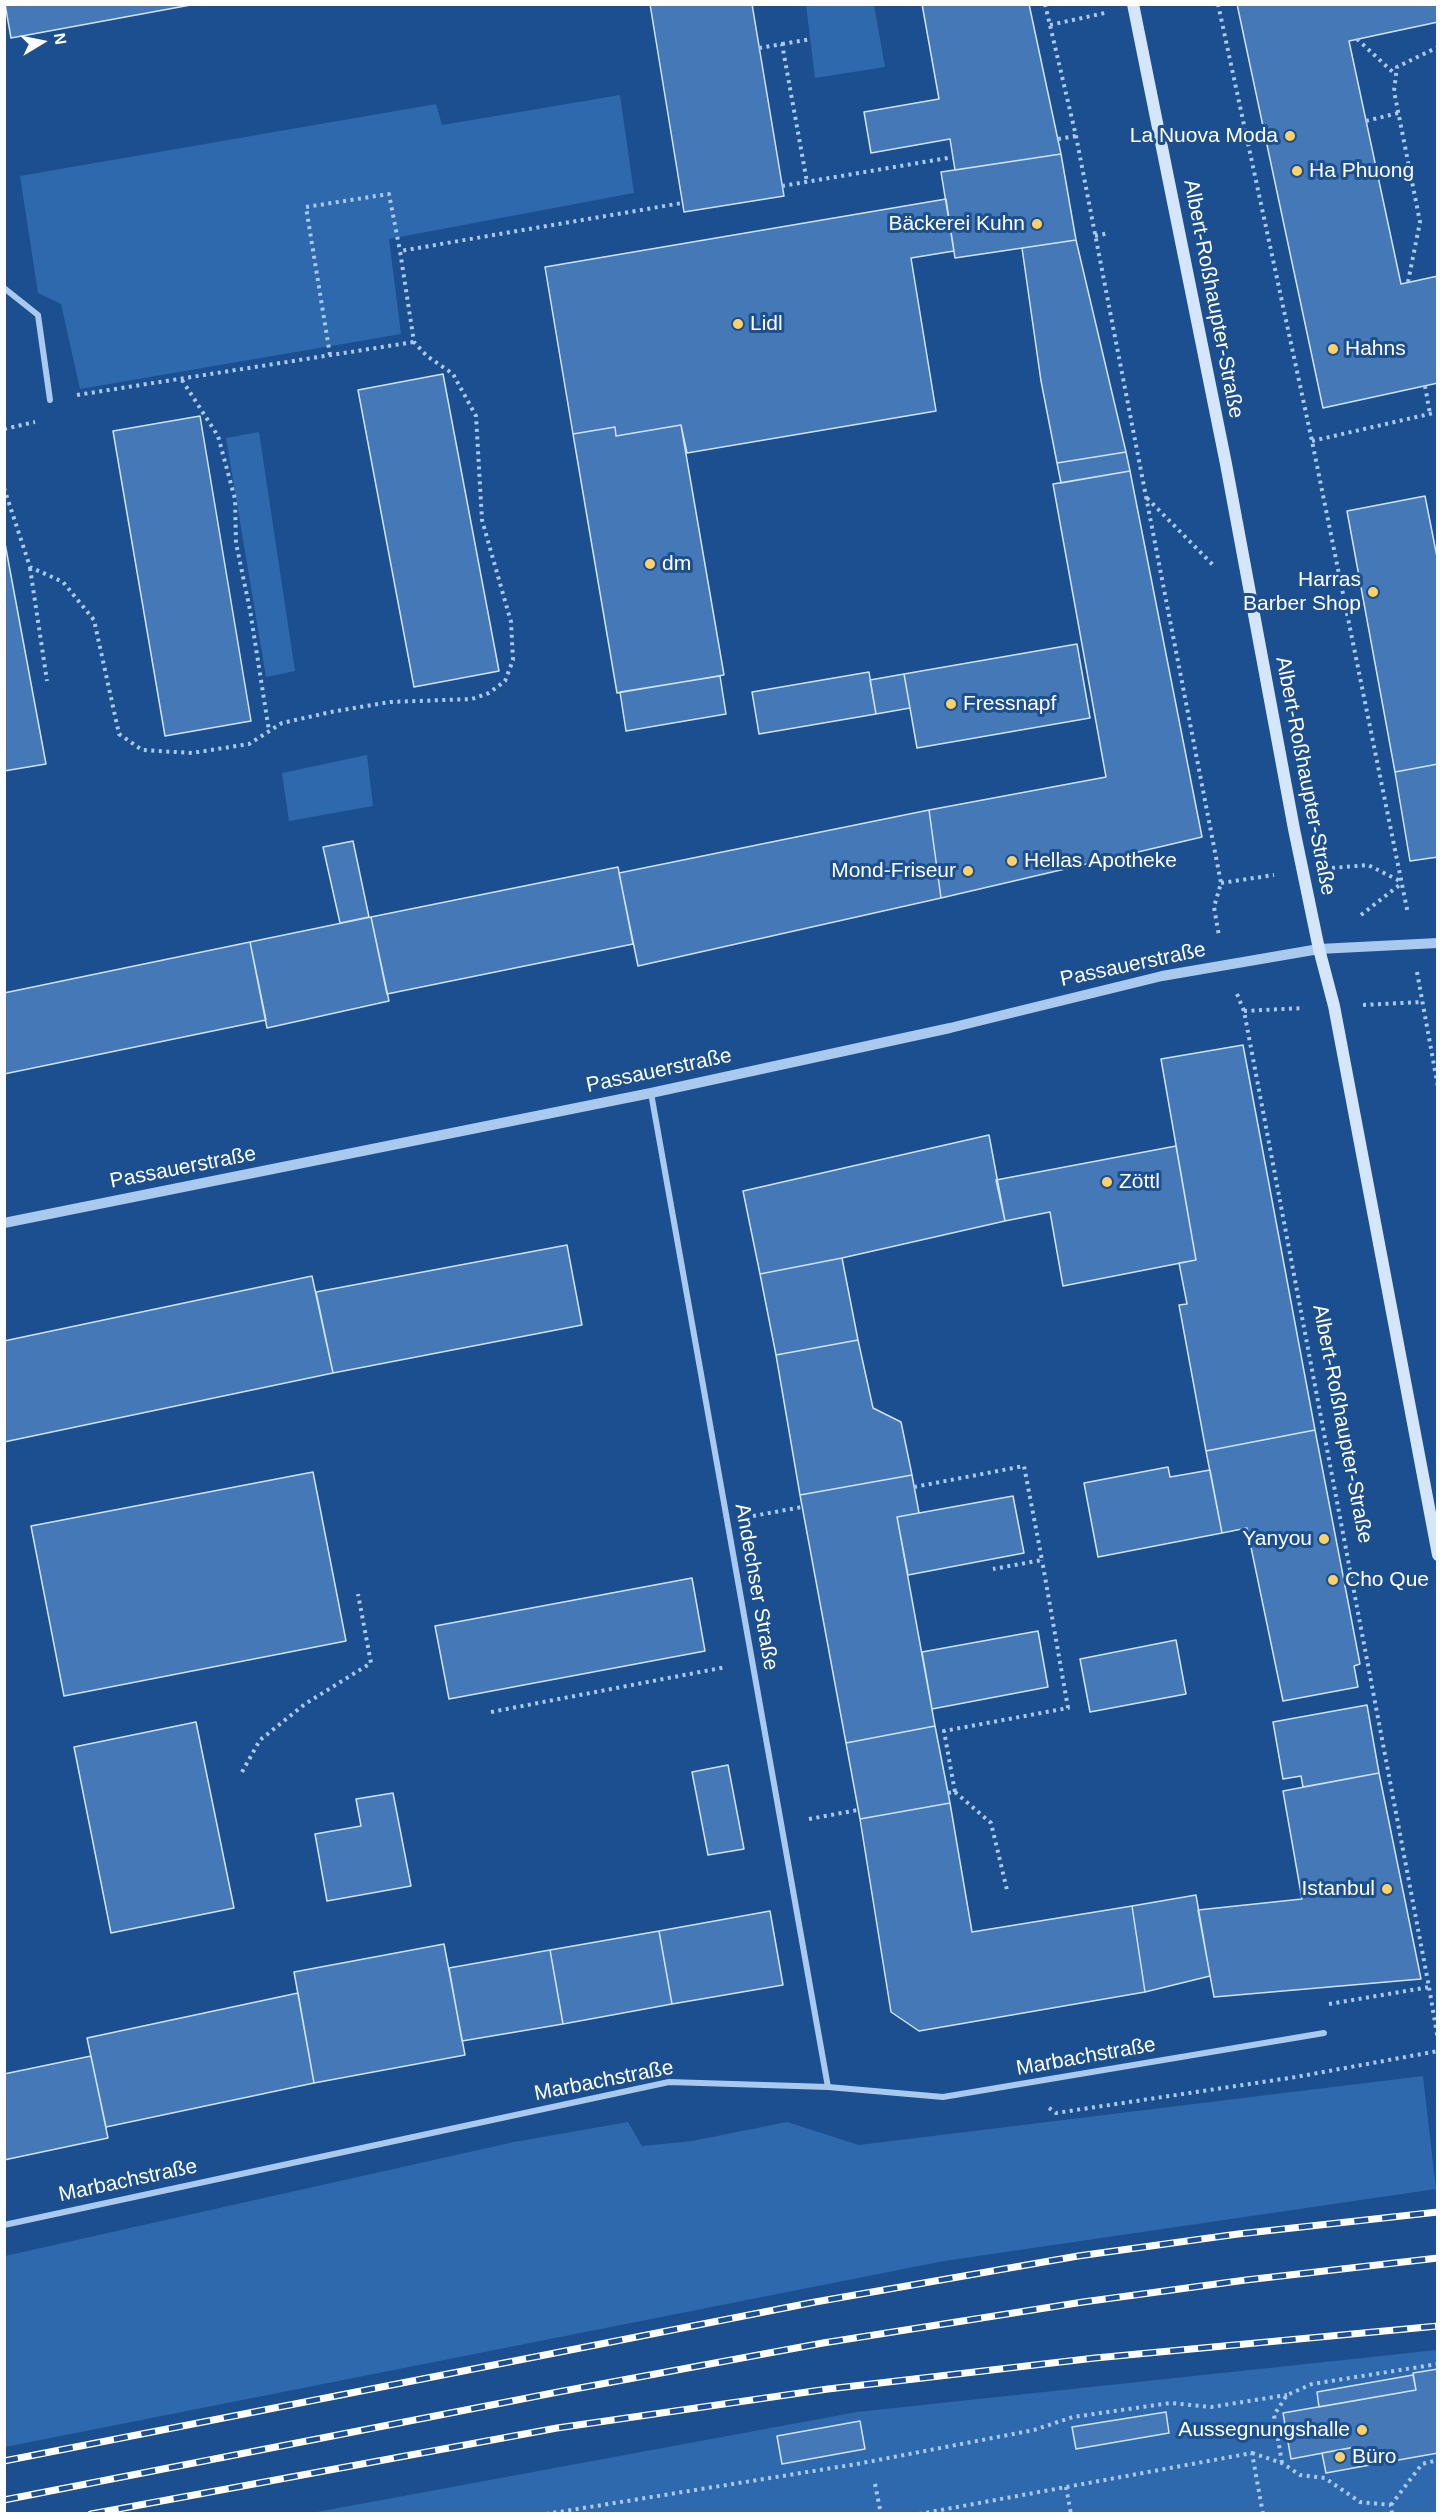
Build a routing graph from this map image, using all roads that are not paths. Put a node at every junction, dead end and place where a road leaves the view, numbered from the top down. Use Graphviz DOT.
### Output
graph roads {
  1 [pos="1133,6"];
  2 [pos="4,288"];
  3 [pos="50,400"];
  4 [pos="1437,943"];
  5 [pos="1319,949"];
  6 [pos="651,1093"];
  7 [pos="4,1223"];
  8 [pos="1437,1555"];
  9 [pos="1324,2033"];
  10 [pos="828,2087"];
  11 [pos="4,2225"];
  1 -- 5 [label="main road, Albert-Roßhaupter-Straße"];
  2 -- 3 [label="street"];
  4 -- 5 [label="street, Passauerstraße"];
  5 -- 6 [label="street, Passauerstraße"];
  5 -- 8 [label="main road, Albert-Roßhaupter-Straße"];
  6 -- 7 [label="street, Passauerstraße"];
  6 -- 10 [label="street, Andechser Straße"];
  9 -- 10 [label="street, Marbachstraße"];
  10 -- 11 [label="street, Marbachstraße"];
}
